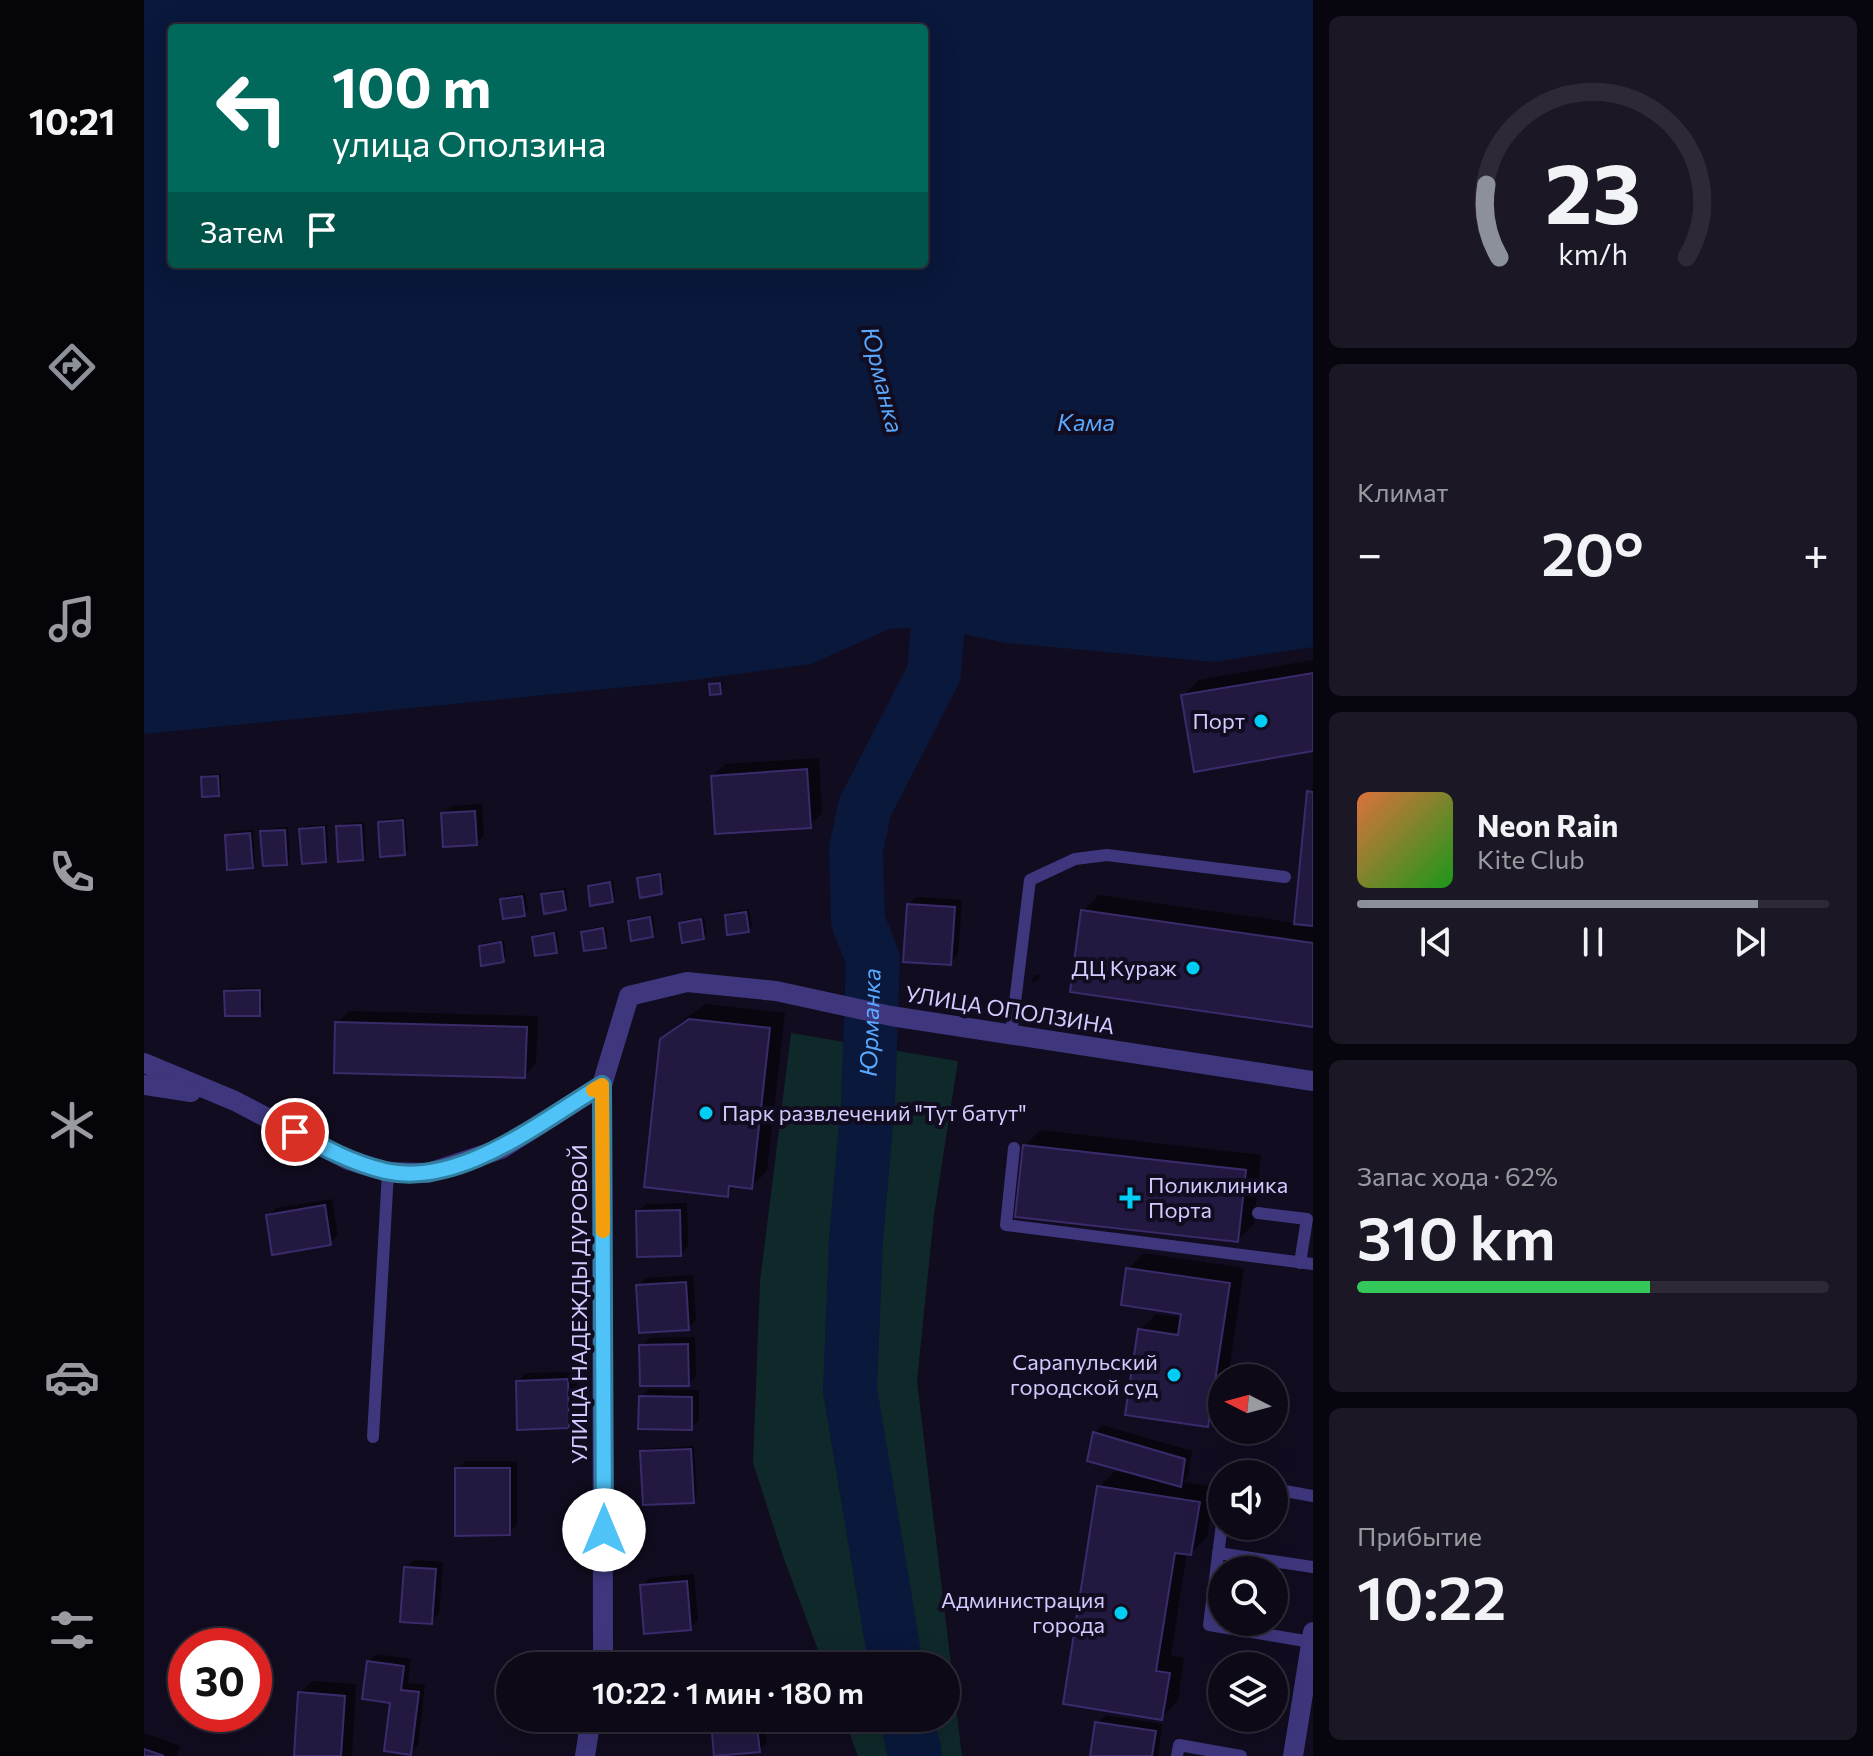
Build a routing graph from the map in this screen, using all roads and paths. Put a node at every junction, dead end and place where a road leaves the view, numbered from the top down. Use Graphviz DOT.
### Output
graph roads {
  1 [pos="1285,877"];
  2 [pos="1011,1035"];
  3 [pos="144,1063"];
  4 [pos="1313,1081"];
  5 [pos="144,1085"];
  6 [pos="602,1085"];
  7 [pos="235,1101"];
  8 [pos="1014,1148"];
  9 [pos="388,1172"];
  10 [pos="1258,1213"];
  11 [pos="1307,1264"];
  12 [pos="373,1437"];
  13 [pos="1288,1492"];
  14 [pos="1313,1496"];
  15 [pos="1220,1540"];
  16 [pos="1218,1553"];
  17 [pos="1313,1567"];
  18 [pos="1312,1637"];
  19 [pos="603,1652"];
  20 [pos="589,1732"];
  21 [pos="585,1756"];
  22 [pos="1177,1756"];
  23 [pos="1241,1756"];
  24 [pos="1293,1756"];
  1 -- 2 [label="lane"];
  2 -- 4 [label="street, УЛИЦА ОПОЛЗИНА"];
  2 -- 6 [label="street, УЛИЦА ОПОЛЗИНА"];
  3 -- 7 [label="street"];
  5 -- 7 [label="street"];
  6 -- 9 [label="street"];
  6 -- 19 [label="street, УЛИЦА НАДЕЖДЫ ДУРОВОЙ"];
  7 -- 9 [label="street"];
  8 -- 11 [label="lane"];
  9 -- 12 [label="lane"];
  10 -- 11 [label="lane"];
  13 -- 14 [label="lane"];
  15 -- 16 [label="lane"];
  16 -- 17 [label="lane"];
  16 -- 18 [label="lane"];
  18 -- 24 [label="street"];
  20 -- 21 [label="street"];
  22 -- 23 [label="lane"];
}
